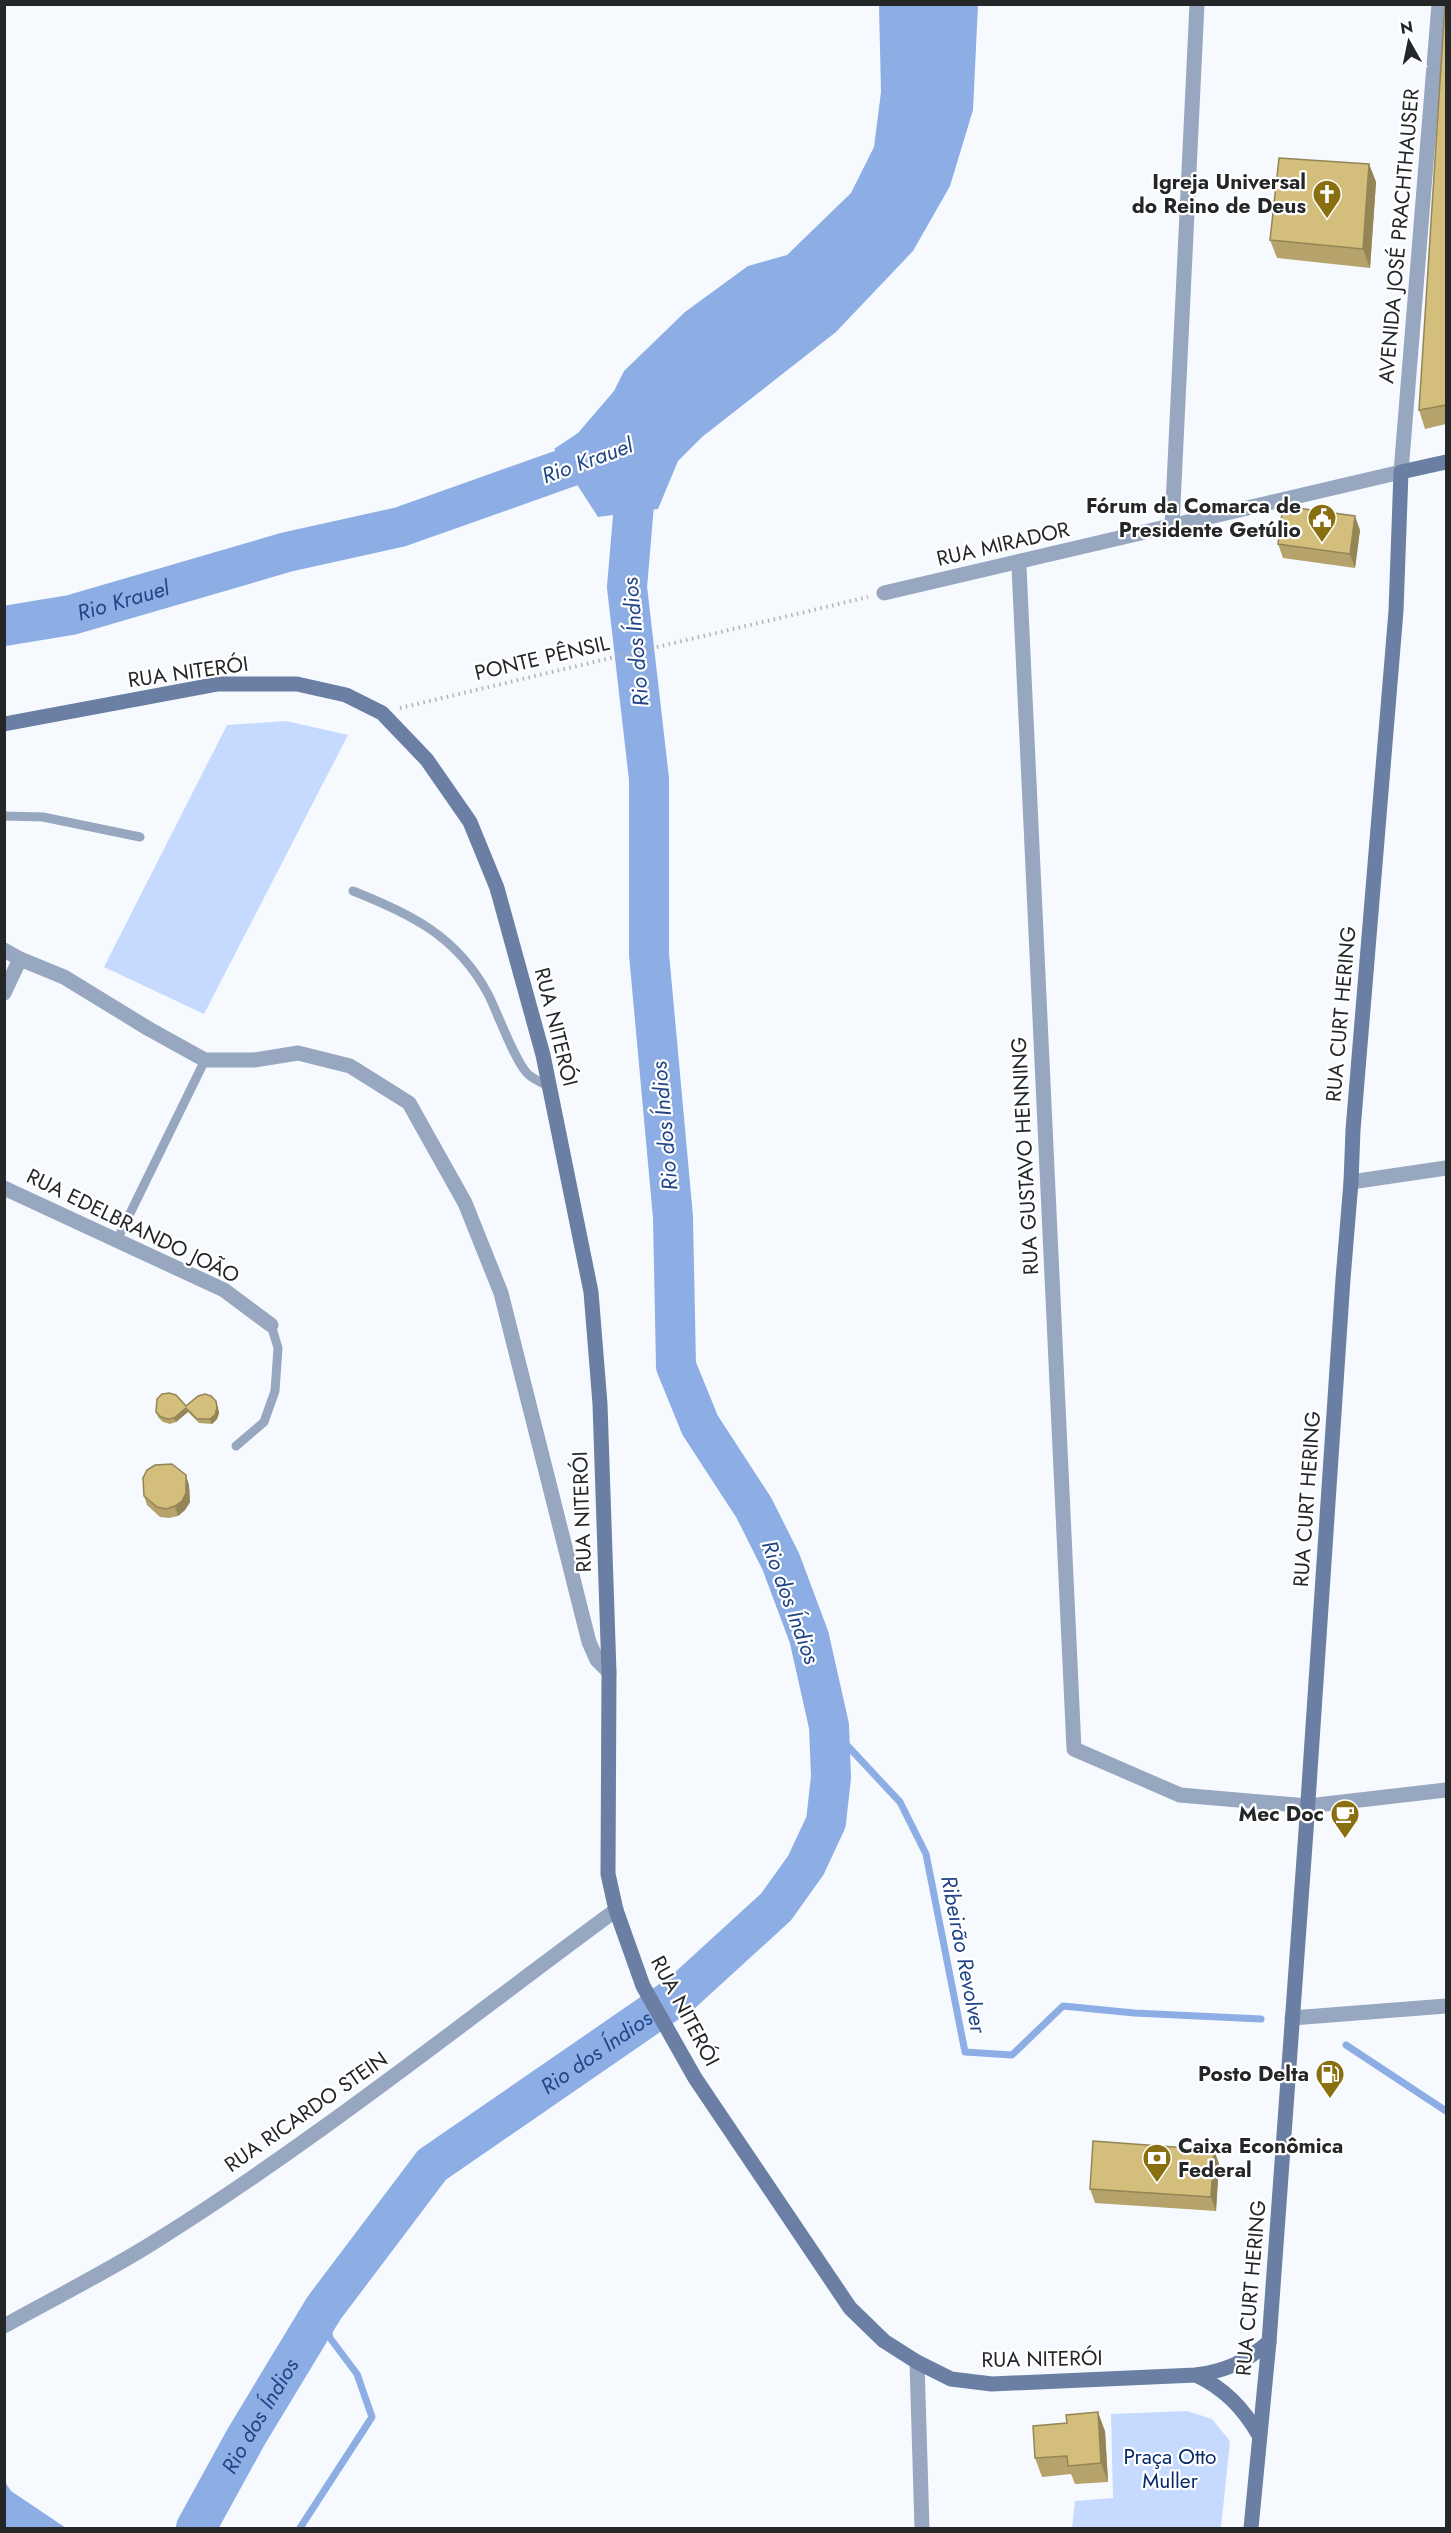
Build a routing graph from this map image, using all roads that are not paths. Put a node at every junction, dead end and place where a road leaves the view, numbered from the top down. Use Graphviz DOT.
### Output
graph roads {
  1 [pos="1197,4"];
  2 [pos="1439,4"];
  3 [pos="1446,462"];
  4 [pos="1401,472"];
  5 [pos="1172,526"];
  6 [pos="1021,561"];
  7 [pos="884,593"];
  8 [pos="4,724"];
  9 [pos="4,816"];
  10 [pos="140,837"];
  11 [pos="353,891"];
  12 [pos="4,950"];
  13 [pos="20,959"];
  14 [pos="4,993"];
  15 [pos="205,1059"];
  16 [pos="549,1087"];
  17 [pos="1446,1168"];
  18 [pos="1351,1182"];
  19 [pos="4,1188"];
  20 [pos="117,1240"];
  21 [pos="271,1325"];
  22 [pos="236,1446"];
  23 [pos="609,1672"];
  24 [pos="1446,1790"];
  25 [pos="1308,1806"];
  26 [pos="616,1910"];
  27 [pos="1446,2006"];
  28 [pos="1292,2018"];
  29 [pos="4,2326"];
  30 [pos="1269,2342"];
  31 [pos="916,2362"];
  32 [pos="1196,2374"];
  33 [pos="1259,2435"];
  34 [pos="922,2529"];
  35 [pos="1251,2529"];
  1 -- 5 [label="street"];
  2 -- 4 [label="street, AVENIDA JOSÉ PRACHTHAUSER"];
  3 -- 4 [label="main road, RUA MIRADOR"];
  4 -- 5 [label="street, RUA MIRADOR"];
  4 -- 18 [label="main road, RUA CURT HERING"];
  5 -- 6 [label="street, RUA MIRADOR"];
  6 -- 7 [label="street, RUA MIRADOR"];
  6 -- 25 [label="street, RUA GUSTAVO HENNING"];
  8 -- 16 [label="main road, RUA NITERÓI"];
  9 -- 10 [label="lane"];
  11 -- 16 [label="lane"];
  12 -- 13 [label="street"];
  13 -- 14 [label="street"];
  13 -- 15 [label="street"];
  15 -- 20 [label="lane"];
  15 -- 23 [label="street"];
  16 -- 23 [label="main road, RUA NITERÓI"];
  17 -- 18 [label="street"];
  18 -- 25 [label="main road, RUA CURT HERING"];
  19 -- 20 [label="street, RUA EDELBRANDO JOÃO"];
  20 -- 21 [label="street, RUA EDELBRANDO JOÃO"];
  21 -- 22 [label="lane"];
  23 -- 26 [label="main road, RUA NITERÓI"];
  24 -- 25 [label="street"];
  25 -- 28 [label="main road, RUA CURT HERING"];
  26 -- 29 [label="street, RUA RICARDO STEIN"];
  26 -- 31 [label="main road, RUA NITERÓI"];
  27 -- 28 [label="street"];
  28 -- 30 [label="main road, RUA CURT HERING"];
  30 -- 32 [label="main road, RUA NITERÓI"];
  30 -- 33 [label="main road, RUA CURT HERING"];
  31 -- 32 [label="main road, RUA NITERÓI"];
  31 -- 34 [label="street"];
  32 -- 33 [label="main road"];
  33 -- 35 [label="main road, RUA CURT HERING"];
}
